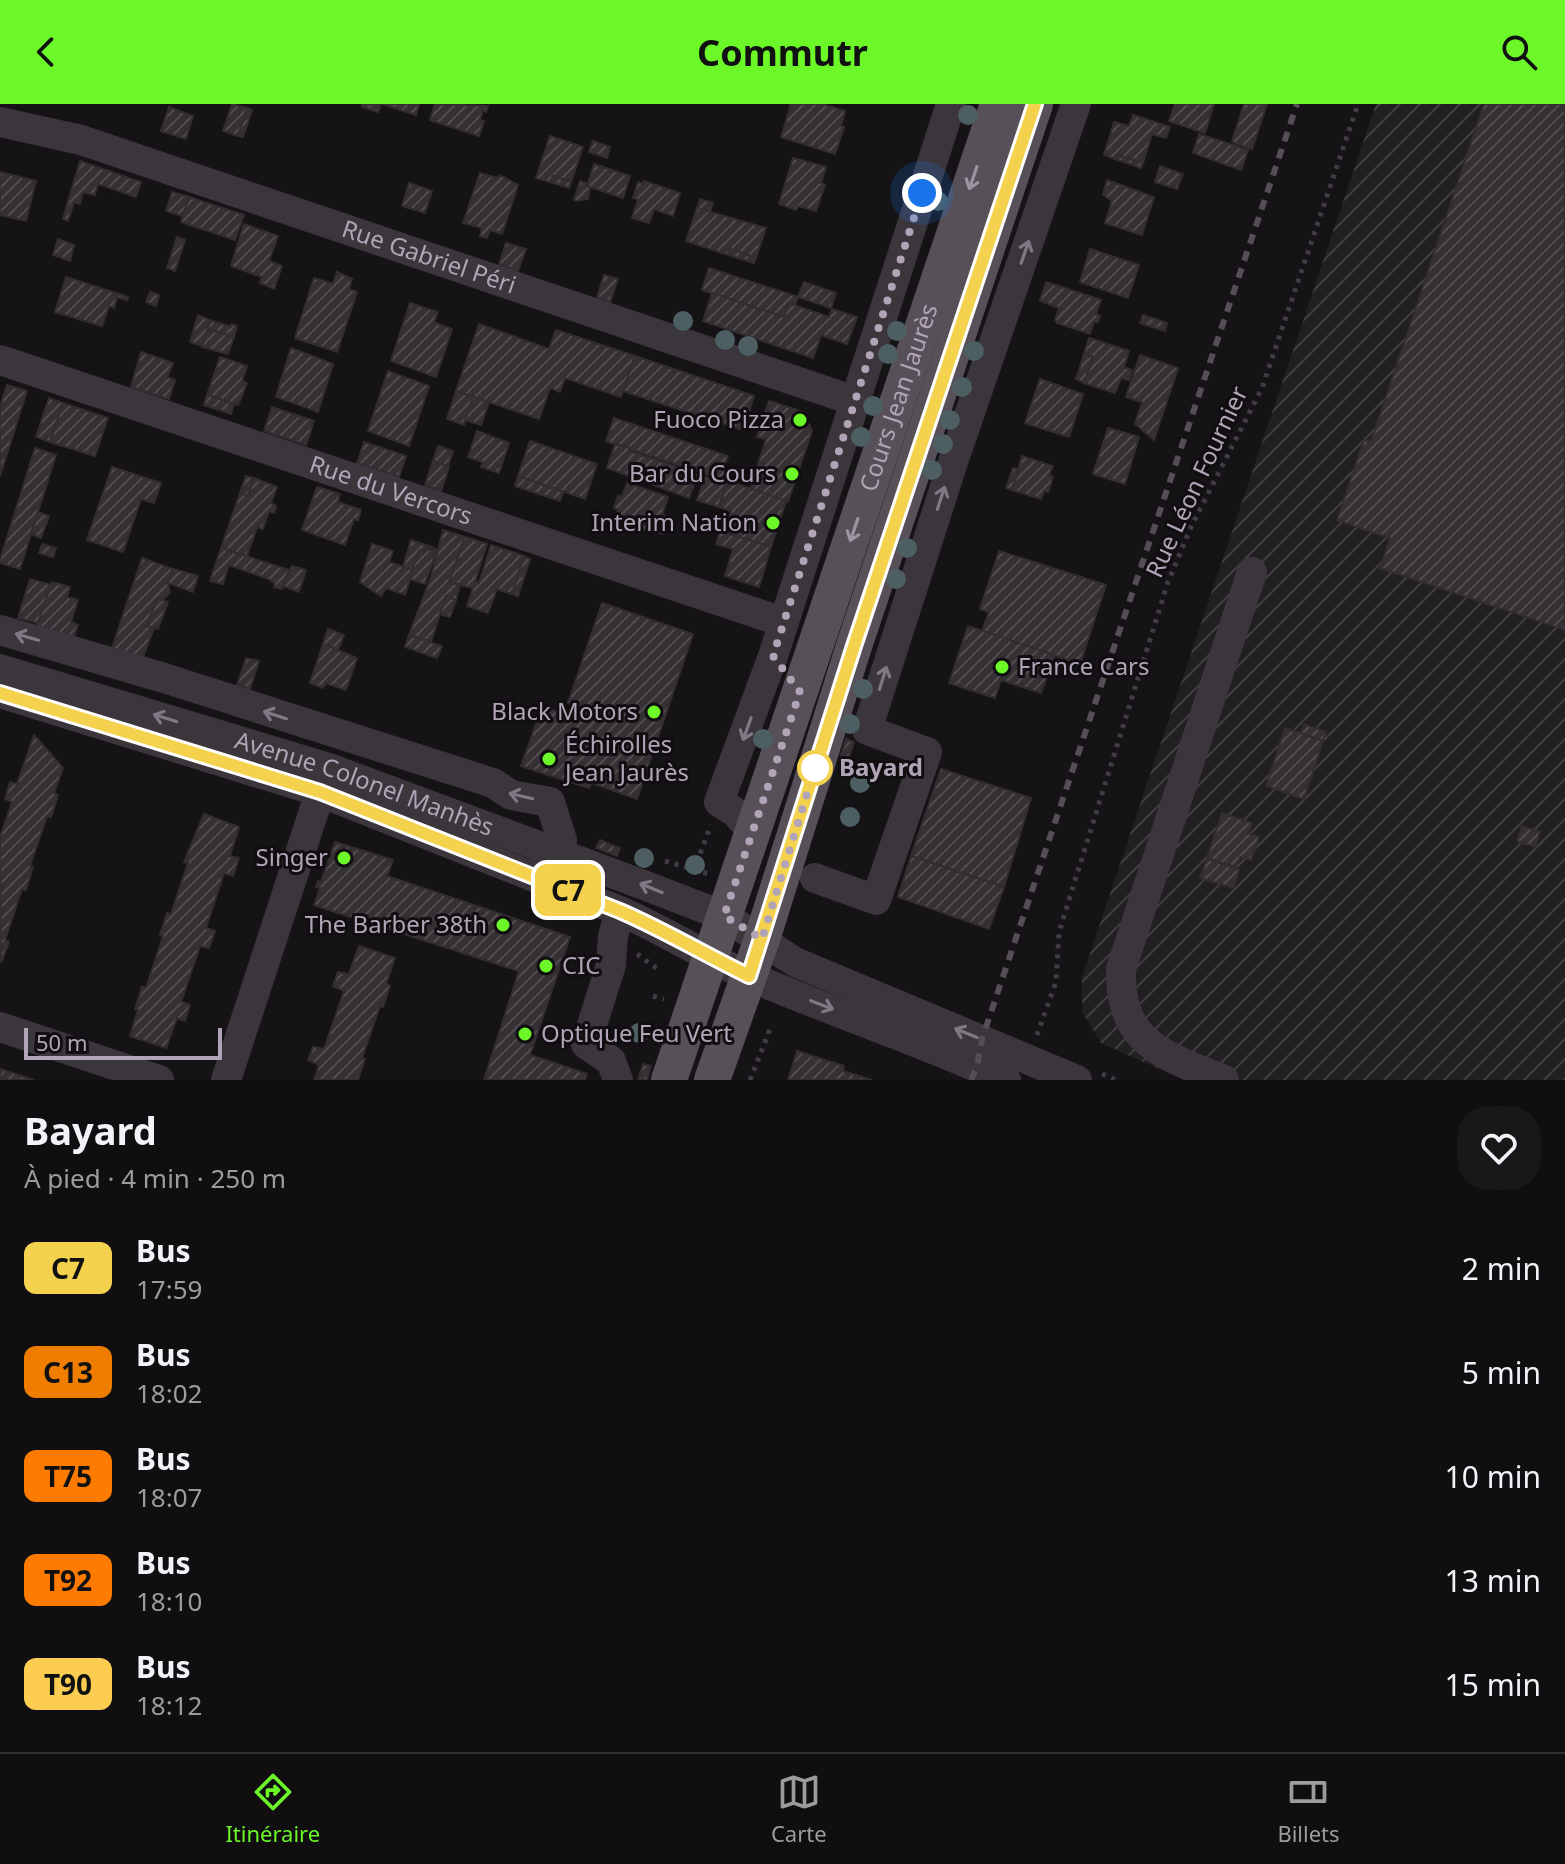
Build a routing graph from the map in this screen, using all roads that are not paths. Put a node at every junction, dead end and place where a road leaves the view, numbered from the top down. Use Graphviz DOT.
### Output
graph roads {
  1 [pos="951,104"];
  2 [pos="998,104"];
  3 [pos="1035,104"];
  4 [pos="1076,104"];
  5 [pos="0,122"];
  6 [pos="0,360"];
  7 [pos="855,401"];
  8 [pos="1252,572"];
  9 [pos="783,622"];
  10 [pos="899,625"];
  11 [pos="0,630"];
  12 [pos="854,646"];
  13 [pos="773,656"];
  14 [pos="1,680"];
  15 [pos="800,692"];
  16 [pos="324,780"];
  17 [pos="406,827"];
  18 [pos="752,831"];
  19 [pos="556,852"];
  20 [pos="815,878"];
  21 [pos="620,911"];
  22 [pos="724,916"];
  23 [pos="762,939"];
  24 [pos="710,957"];
  25 [pos="749,976"];
  26 [pos="0,1027"];
  27 [pos="1036,1072"];
  28 [pos="159,1080"];
  29 [pos="226,1080"];
  30 [pos="618,1080"];
  31 [pos="669,1080"];
  32 [pos="712,1080"];
  33 [pos="1006,1080"];
  34 [pos="1077,1080"];
  35 [pos="1224,1080"];
  1 -- 7 [label="street, Cours Jean Jaurès"];
  2 -- 15 [label="main road, Cours Jean Jaurès, one-way"];
  3 -- 12 [label="main road, Cours Jean Jaurès"];
  10 -- 4 [label="street, one-way"];
  5 -- 7 [label="street, Rue Gabriel Péri"];
  6 -- 9 [label="street, Rue du Vercors"];
  7 -- 9 [label="street, Cours Jean Jaurès"];
  8 -- 35 [label="street"];
  9 -- 13 [label="street, Cours Jean Jaurès"];
  10 -- 12 [label="street"];
  20 -- 10 [label="street, one-way"];
  19 -- 11 [label="street, one-way"];
  12 -- 23 [label="main road, Cours Jean Jaurès"];
  13 -- 15 [label="street"];
  13 -- 18 [label="street, Cours Jean Jaurès, one-way"];
  14 -- 16 [label="street, Avenue Colonel Manhès"];
  15 -- 18 [label="main road, Cours Jean Jaurès"];
  16 -- 17 [label="street, Avenue Colonel Manhès"];
  16 -- 19 [label="street, Avenue Colonel Manhès"];
  16 -- 29 [label="street"];
  17 -- 19 [label="street"];
  17 -- 21 [label="street, Avenue Colonel Manhès"];
  18 -- 22 [label="main road, Cours Jean Jaurès"];
  22 -- 19 [label="street, Avenue Colonel Manhès, one-way"];
  21 -- 24 [label="street, Avenue Colonel Manhès"];
  21 -- 30 [label="street"];
  22 -- 23 [label="street, Avenue Colonel Manhès"];
  22 -- 24 [label="main road, Cours Jean Jaurès"];
  23 -- 25 [label="main road, Cours Jean Jaurès"];
  27 -- 23 [label="street, Avenue Colonel Manhès, one-way"];
  24 -- 25 [label="street, Avenue Colonel Manhès"];
  24 -- 31 [label="main road, Cours Jean Jaurès"];
  25 -- 32 [label="main road, Cours Jean Jaurès"];
  25 -- 33 [label="street, Avenue Colonel Manhès, one-way"];
  26 -- 28 [label="street"];
  27 -- 34 [label="street, Avenue Colonel Manhès"];
}
